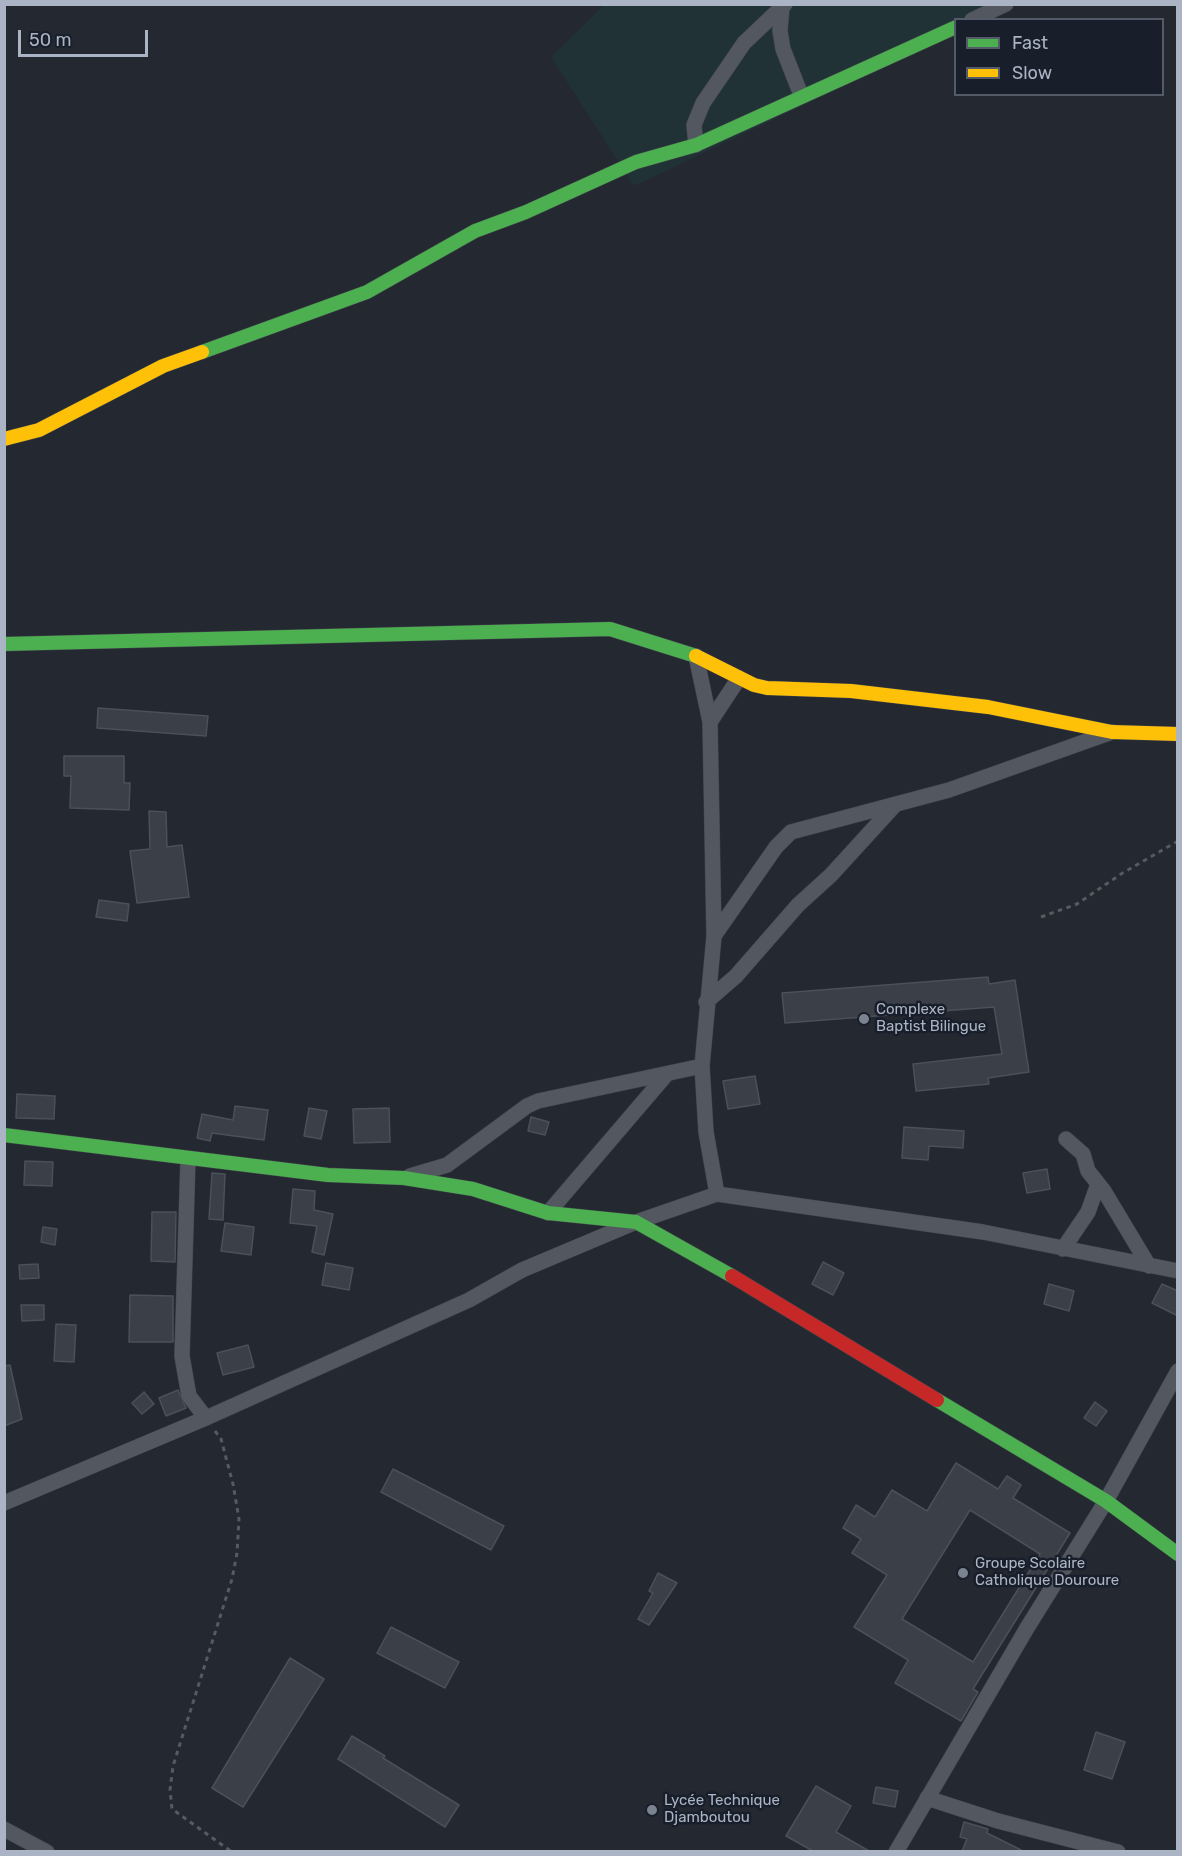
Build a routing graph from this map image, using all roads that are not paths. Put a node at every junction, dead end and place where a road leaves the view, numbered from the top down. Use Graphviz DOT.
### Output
graph roads {
  1 [pos="1006,4"];
  2 [pos="784,6"];
  3 [pos="976,18"];
  4 [pos="954,28"];
  5 [pos="801,95"];
  6 [pos="696,145"];
  7 [pos="4,439"];
  8 [pos="4,644"];
  9 [pos="696,656"];
  10 [pos="738,678"];
  11 [pos="710,722"];
  12 [pos="1112,732"];
  13 [pos="1178,734"];
  14 [pos="894,806"];
  15 [pos="714,936"];
  16 [pos="706,1002"];
  17 [pos="702,1066"];
  18 [pos="666,1075"];
  19 [pos="4,1136"];
  20 [pos="1066,1139"];
  21 [pos="188,1159"];
  22 [pos="404,1178"];
  23 [pos="1098,1184"];
  24 [pos="717,1194"];
  25 [pos="548,1213"];
  26 [pos="636,1222"];
  27 [pos="1064,1249"];
  28 [pos="1149,1266"];
  29 [pos="1178,1271"];
  30 [pos="1178,1371"];
  31 [pos="206,1418"];
  32 [pos="1106,1502"];
  33 [pos="4,1503"];
  34 [pos="1178,1554"];
  35 [pos="927,1798"];
  36 [pos="4,1829"];
  37 [pos="47,1851"];
  38 [pos="896,1851"];
  39 [pos="1118,1851"];
  1 -- 3 [label="street"];
  2 -- 5 [label="street"];
  2 -- 6 [label="street"];
  4 -- 5 [label="street"];
  5 -- 6 [label="street"];
  6 -- 7 [label="street"];
  8 -- 9 [label="street"];
  9 -- 10 [label="street"];
  9 -- 11 [label="street"];
  10 -- 11 [label="street"];
  10 -- 12 [label="street"];
  11 -- 15 [label="street"];
  12 -- 13 [label="street"];
  12 -- 14 [label="street"];
  14 -- 15 [label="street"];
  14 -- 16 [label="street"];
  15 -- 16 [label="street"];
  16 -- 17 [label="street"];
  17 -- 18 [label="street"];
  17 -- 24 [label="street"];
  18 -- 22 [label="street"];
  18 -- 25 [label="street"];
  19 -- 21 [label="street"];
  20 -- 23 [label="street"];
  21 -- 22 [label="street"];
  21 -- 31 [label="street"];
  22 -- 25 [label="street"];
  23 -- 27 [label="street"];
  23 -- 28 [label="street"];
  24 -- 26 [label="street"];
  24 -- 27 [label="street"];
  25 -- 26 [label="street"];
  26 -- 31 [label="street"];
  26 -- 32 [label="street"];
  27 -- 28 [label="street"];
  28 -- 29 [label="street"];
  30 -- 32 [label="street"];
  31 -- 33 [label="street"];
  32 -- 34 [label="street"];
  32 -- 35 [label="street"];
  35 -- 38 [label="street"];
  35 -- 39 [label="street"];
  36 -- 37 [label="street"];
}
